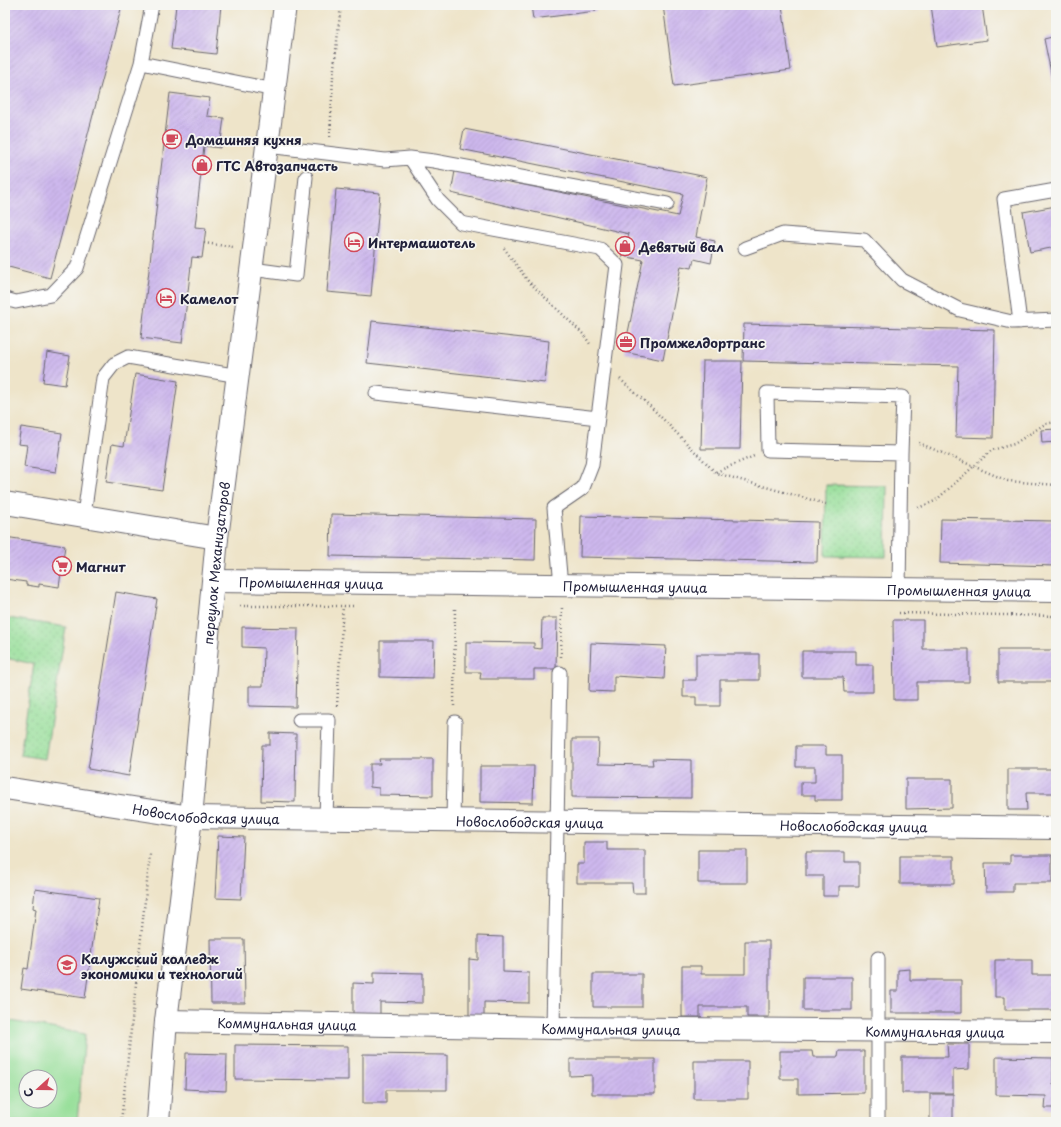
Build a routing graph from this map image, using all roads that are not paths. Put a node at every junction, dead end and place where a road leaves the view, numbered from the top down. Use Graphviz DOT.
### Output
graph roads {
  1 [pos="152,5"];
  2 [pos="285,5"];
  3 [pos="141,63"];
  4 [pos="275,90"];
  5 [pos="267,146"];
  6 [pos="410,158"];
  7 [pos="306,177"];
  8 [pos="1056,190"];
  9 [pos="667,204"];
  10 [pos="745,248"];
  11 [pos="252,269"];
  12 [pos="5,299"];
  13 [pos="1056,320"];
  14 [pos="1020,322"];
  15 [pos="239,376"];
  16 [pos="376,393"];
  17 [pos="598,418"];
  18 [pos="901,453"];
  19 [pos="5,503"];
  20 [pos="84,515"];
  21 [pos="217,538"];
  22 [pos="214,581"];
  23 [pos="561,586"];
  24 [pos="900,590"];
  25 [pos="1056,592"];
  26 [pos="560,673"];
  27 [pos="299,720"];
  28 [pos="454,722"];
  29 [pos="5,788"];
  30 [pos="192,817"];
  31 [pos="326,819"];
  32 [pos="453,821"];
  33 [pos="556,823"];
  34 [pos="1056,828"];
  35 [pos="878,958"];
  36 [pos="166,1021"];
  37 [pos="553,1028"];
  38 [pos="878,1031"];
  39 [pos="1056,1032"];
  40 [pos="158,1122"];
  41 [pos="878,1122"];
  1 -- 3 [label="lane"];
  2 -- 4 [label="street, переулок Механизаторов"];
  3 -- 4 [label="lane"];
  3 -- 12 [label="lane"];
  4 -- 5 [label="street, переулок Механизаторов"];
  5 -- 6 [label="lane"];
  5 -- 11 [label="street, переулок Механизаторов"];
  6 -- 9 [label="lane"];
  6 -- 17 [label="lane"];
  7 -- 11 [label="lane"];
  8 -- 14 [label="lane"];
  10 -- 14 [label="lane"];
  11 -- 15 [label="street, переулок Механизаторов"];
  13 -- 14 [label="lane"];
  15 -- 20 [label="lane"];
  15 -- 21 [label="street, переулок Механизаторов"];
  16 -- 17 [label="lane"];
  17 -- 23 [label="lane"];
  18 -- 18 [label="lane"];
  18 -- 24 [label="lane"];
  19 -- 20 [label="street"];
  20 -- 21 [label="street"];
  21 -- 22 [label="street, переулок Механизаторов"];
  22 -- 23 [label="street, Промышленная улица"];
  22 -- 30 [label="street, переулок Механизаторов"];
  23 -- 24 [label="street, Промышленная улица"];
  24 -- 25 [label="street, Промышленная улица"];
  26 -- 33 [label="lane"];
  27 -- 31 [label="lane"];
  28 -- 32 [label="lane"];
  29 -- 30 [label="street, Новослободская улица"];
  30 -- 31 [label="street, Новослободская улица"];
  30 -- 36 [label="street, переулок Механизаторов"];
  31 -- 32 [label="street, Новослободская улица"];
  32 -- 33 [label="street, Новослободская улица"];
  33 -- 34 [label="street, Новослободская улица"];
  33 -- 37 [label="lane"];
  35 -- 38 [label="lane"];
  36 -- 37 [label="street, Коммунальная улица"];
  36 -- 40 [label="street, переулок Механизаторов"];
  37 -- 38 [label="street, Коммунальная улица"];
  38 -- 39 [label="street, Коммунальная улица"];
  38 -- 41 [label="lane"];
}
